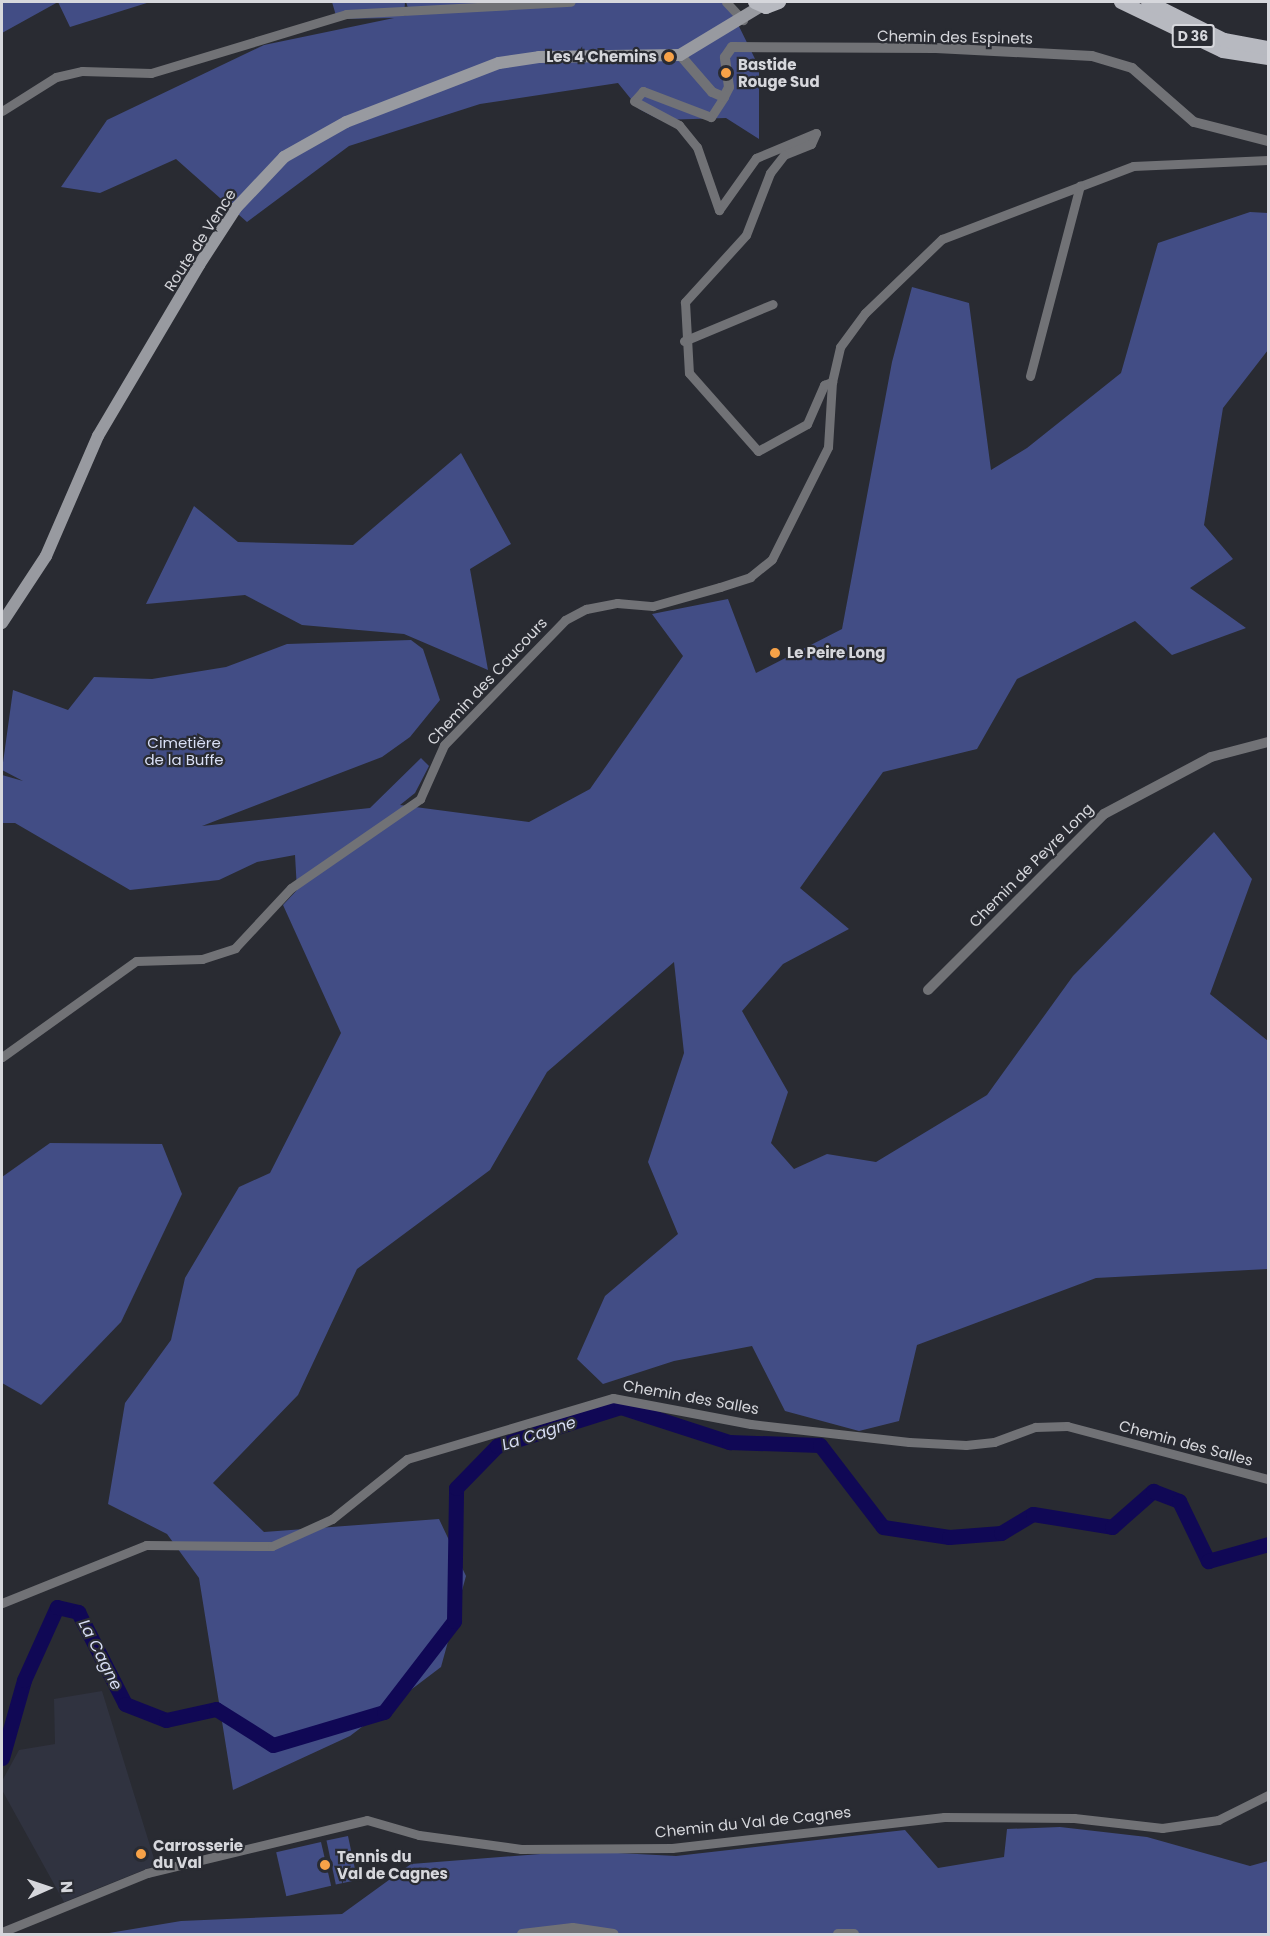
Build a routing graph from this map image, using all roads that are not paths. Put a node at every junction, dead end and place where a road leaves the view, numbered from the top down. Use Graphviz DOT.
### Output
graph roads {
  1 [pos="571,2"];
  2 [pos="726,2"];
  3 [pos="779,2"];
  4 [pos="1121,2"];
  5 [pos="1148,2"];
  6 [pos="756,3"];
  7 [pos="745,19"];
  8 [pos="1269,48"];
  9 [pos="680,56"];
  10 [pos="1269,58"];
  11 [pos="724,97"];
  12 [pos="2,111"];
  13 [pos="1269,141"];
  14 [pos="1269,160"];
  15 [pos="1080,185"];
  16 [pos="773,304"];
  17 [pos="684,341"];
  18 [pos="1030,376"];
  19 [pos="832,382"];
  20 [pos="2,623"];
  21 [pos="1269,742"];
  22 [pos="928,990"];
  23 [pos="2,1057"];
  24 [pos="1269,1479"];
  25 [pos="2,1603"];
  26 [pos="1269,1795"];
  27 [pos="2,1932"];
  28 [pos="522,1935"];
  29 [pos="614,1935"];
  30 [pos="838,1935"];
  31 [pos="854,1935"];
  1 -- 12 [label="street"];
  2 -- 7 [label="street"];
  3 -- 6 [label="main road"];
  4 -- 10 [label="main road, D 36"];
  5 -- 8 [label="main road, D 36"];
  6 -- 7 [label="main road, Route de Vence"];
  7 -- 9 [label="main road, Route de Vence"];
  9 -- 11 [label="street"];
  9 -- 20 [label="main road, Route de Vence"];
  11 -- 13 [label="street, Chemin des Espinets"];
  11 -- 17 [label="street"];
  14 -- 15 [label="street"];
  15 -- 18 [label="street"];
  15 -- 19 [label="street"];
  16 -- 17 [label="street"];
  17 -- 19 [label="street"];
  19 -- 23 [label="street, Chemin des Caucours"];
  21 -- 22 [label="street, Chemin de Peyre Long"];
  24 -- 25 [label="street, Chemin des Salles"];
  26 -- 27 [label="street, Chemin du Val de Cagnes"];
  28 -- 29 [label="street"];
  30 -- 31 [label="street"];
}
